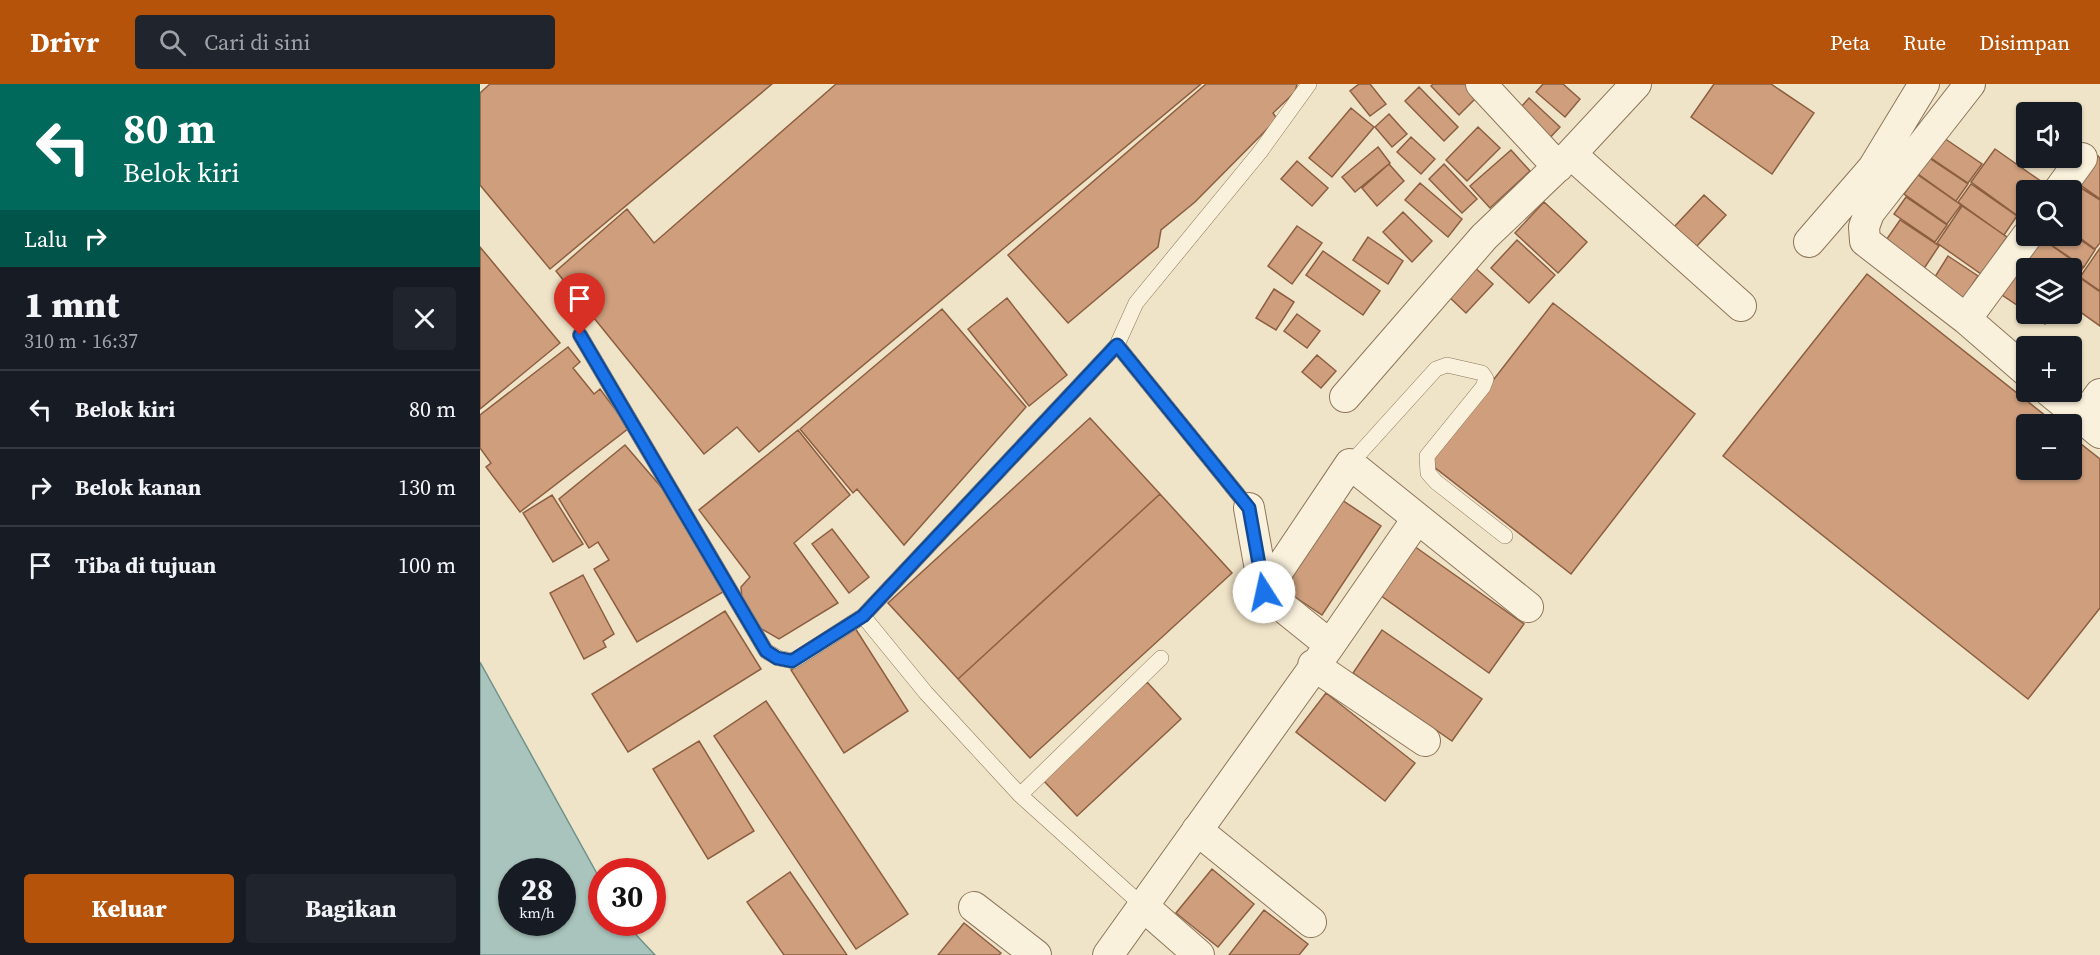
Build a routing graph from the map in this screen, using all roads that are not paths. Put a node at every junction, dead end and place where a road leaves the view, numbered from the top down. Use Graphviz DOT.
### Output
graph roads {
  1 [pos="1309,84"];
  2 [pos="1481,84"];
  3 [pos="1636,84"];
  4 [pos="1924,84"];
  5 [pos="1970,84"];
  6 [pos="1564,160"];
  7 [pos="1809,242"];
  8 [pos="2020,246"];
  9 [pos="1741,306"];
  10 [pos="1966,319"];
  11 [pos="580,335"];
  12 [pos="1117,345"];
  13 [pos="2016,362"];
  14 [pos="2100,394"];
  15 [pos="1345,397"];
  16 [pos="2062,402"];
  17 [pos="2091,426"];
  18 [pos="1350,464"];
  19 [pos="1249,508"];
  20 [pos="1417,519"];
  21 [pos="1505,536"];
  22 [pos="1264,592"];
  23 [pos="1528,607"];
  24 [pos="863,616"];
  25 [pos="1321,655"];
  26 [pos="1161,658"];
  27 [pos="1425,741"];
  28 [pos="1020,795"];
  29 [pos="1197,830"];
  30 [pos="1143,906"];
  31 [pos="974,907"];
  32 [pos="1311,922"];
  33 [pos="1036,955"];
  34 [pos="1108,955"];
  35 [pos="1199,955"];
  1 -- 12 [label="lane"];
  2 -- 6 [label="street"];
  3 -- 6 [label="street"];
  4 -- 7 [label="street"];
  5 -- 10 [label="street"];
  6 -- 9 [label="street"];
  6 -- 15 [label="street"];
  8 -- 10 [label="street"];
  10 -- 13 [label="street"];
  11 -- 24 [label="lane"];
  12 -- 19 [label="lane"];
  12 -- 24 [label="lane"];
  14 -- 17 [label="street"];
  16 -- 17 [label="street"];
  18 -- 20 [label="street"];
  18 -- 21 [label="lane"];
  18 -- 22 [label="street"];
  19 -- 22 [label="street"];
  20 -- 23 [label="street"];
  20 -- 25 [label="street"];
  22 -- 25 [label="street"];
  24 -- 28 [label="lane"];
  25 -- 27 [label="street"];
  25 -- 29 [label="street"];
  26 -- 28 [label="lane"];
  28 -- 30 [label="lane"];
  29 -- 30 [label="street"];
  29 -- 32 [label="street"];
  30 -- 34 [label="street"];
  30 -- 35 [label="street"];
  31 -- 33 [label="street"];
}
